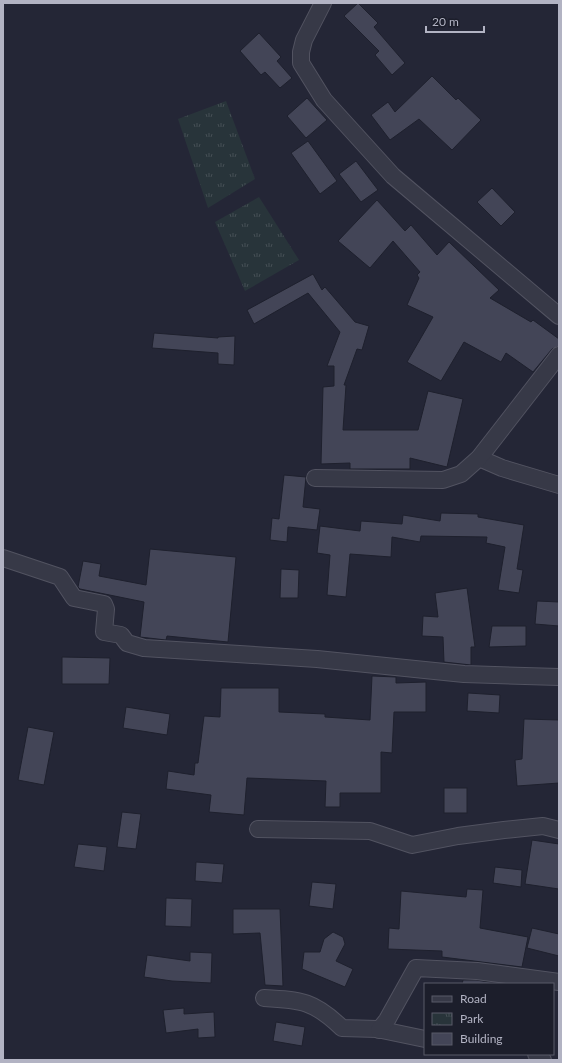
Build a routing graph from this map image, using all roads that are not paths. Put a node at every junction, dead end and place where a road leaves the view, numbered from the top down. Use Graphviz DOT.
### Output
graph roads {
  1 [pos="323,3"];
  2 [pos="559,316"];
  3 [pos="559,355"];
  4 [pos="479,458"];
  5 [pos="315,478"];
  6 [pos="559,485"];
  7 [pos="3,558"];
  8 [pos="559,678"];
  9 [pos="258,829"];
  10 [pos="559,830"];
  11 [pos="559,982"];
  12 [pos="264,998"];
  13 [pos="379,1030"];
  14 [pos="424,1039"];
  1 -- 2 [label="street"];
  3 -- 4 [label="street"];
  4 -- 5 [label="street"];
  4 -- 6 [label="street"];
  7 -- 8 [label="street"];
  9 -- 10 [label="street"];
  11 -- 13 [label="street"];
  12 -- 13 [label="street"];
  13 -- 14 [label="street"];
}
